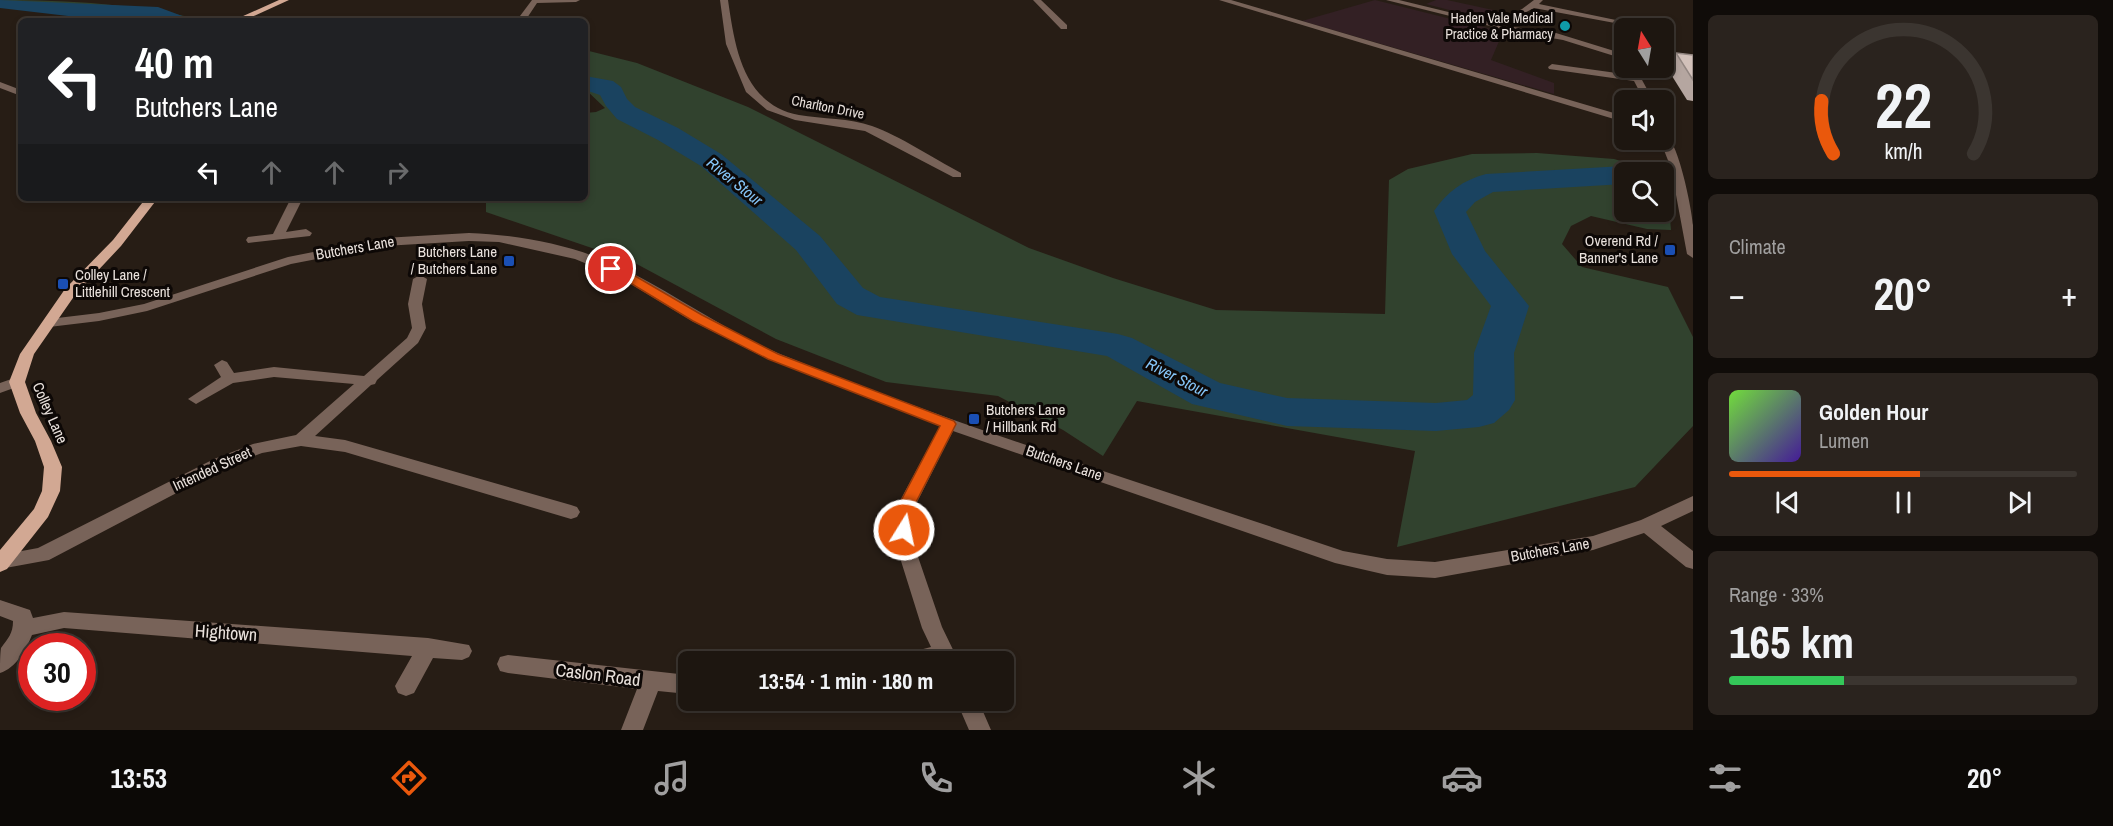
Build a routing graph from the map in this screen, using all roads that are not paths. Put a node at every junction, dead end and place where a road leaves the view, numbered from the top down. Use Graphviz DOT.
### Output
graph roads {
  1 [pos="285,0"];
  2 [pos="576,0"];
  3 [pos="724,0"];
  4 [pos="1037,0"];
  5 [pos="1222,0"];
  6 [pos="1390,0"];
  7 [pos="536,1"];
  8 [pos="1535,2"];
  9 [pos="1525,11"];
  10 [pos="524,16"];
  11 [pos="243,18"];
  12 [pos="1614,20"];
  13 [pos="1501,22"];
  14 [pos="1528,25"];
  15 [pos="1064,27"];
  16 [pos="1517,30"];
  17 [pos="1566,38"];
  18 [pos="1693,54"];
  19 [pos="1614,55"];
  20 [pos="1581,60"];
  21 [pos="1674,62"];
  22 [pos="1689,64"];
  23 [pos="1552,67"];
  24 [pos="1584,71"];
  25 [pos="1638,79"];
  26 [pos="3,88"];
  27 [pos="1643,90"];
  28 [pos="18,92"];
  29 [pos="1614,116"];
  30 [pos="1669,150"];
  31 [pos="957,175"];
  32 [pos="150,201"];
  33 [pos="295,201"];
  34 [pos="306,233"];
  35 [pos="277,237"];
  36 [pos="252,240"];
  37 [pos="1693,254"];
  38 [pos="420,279"];
  39 [pos="49,323"];
  40 [pos="370,381"];
  41 [pos="17,382"];
  42 [pos="0,388"];
  43 [pos="196,399"];
  44 [pos="949,424"];
  45 [pos="302,440"];
  46 [pos="1693,503"];
  47 [pos="571,512"];
  48 [pos="1647,525"];
  49 [pos="1693,562"];
  50 [pos="1,563"];
  51 [pos="0,608"];
  52 [pos="25,628"];
  53 [pos="428,648"];
  54 [pos="462,651"];
  55 [pos="944,651"];
  56 [pos="0,664"];
  57 [pos="508,664"];
  58 [pos="650,682"];
  59 [pos="678,684"];
  60 [pos="406,686"];
  61 [pos="972,711"];
  62 [pos="632,730"];
  63 [pos="980,730"];
  1 -- 11 [label="main road"];
  2 -- 7 [label="street"];
  3 -- 31 [label="street, Charlton Drive"];
  4 -- 15 [label="street"];
  5 -- 29 [label="street"];
  6 -- 13 [label="street"];
  7 -- 10 [label="street"];
  8 -- 9 [label="street"];
  8 -- 12 [label="street"];
  9 -- 13 [label="street"];
  9 -- 14 [label="street"];
  13 -- 14 [label="street"];
  13 -- 16 [label="street"];
  14 -- 16 [label="street"];
  14 -- 17 [label="street"];
  16 -- 17 [label="street"];
  17 -- 19 [label="street"];
  18 -- 22 [label="street"];
  20 -- 24 [label="street"];
  21 -- 22 [label="street"];
  23 -- 24 [label="street"];
  24 -- 25 [label="street"];
  25 -- 27 [label="street"];
  26 -- 28 [label="street"];
  30 -- 37 [label="street"];
  32 -- 39 [label="main road, Colley Lane"];
  33 -- 35 [label="street"];
  34 -- 35 [label="street"];
  35 -- 36 [label="street"];
  38 -- 40 [label="street"];
  39 -- 41 [label="main road, Colley Lane"];
  39 -- 44 [label="street, Butchers Lane"];
  40 -- 43 [label="street"];
  40 -- 45 [label="street"];
  41 -- 42 [label="street"];
  41 -- 50 [label="main road, Colley Lane"];
  44 -- 48 [label="street, Butchers Lane"];
  44 -- 55 [label="street"];
  45 -- 47 [label="street, Intended Street"];
  45 -- 50 [label="street, Intended Street"];
  46 -- 48 [label="street, Butchers Lane"];
  48 -- 49 [label="street"];
  51 -- 52 [label="street"];
  52 -- 53 [label="street, Hightown"];
  52 -- 56 [label="street"];
  53 -- 54 [label="street, Hightown"];
  53 -- 60 [label="street"];
  57 -- 58 [label="street, Caslon Road"];
  58 -- 59 [label="street, Caslon Road"];
  58 -- 62 [label="street"];
  61 -- 63 [label="street"];
}
